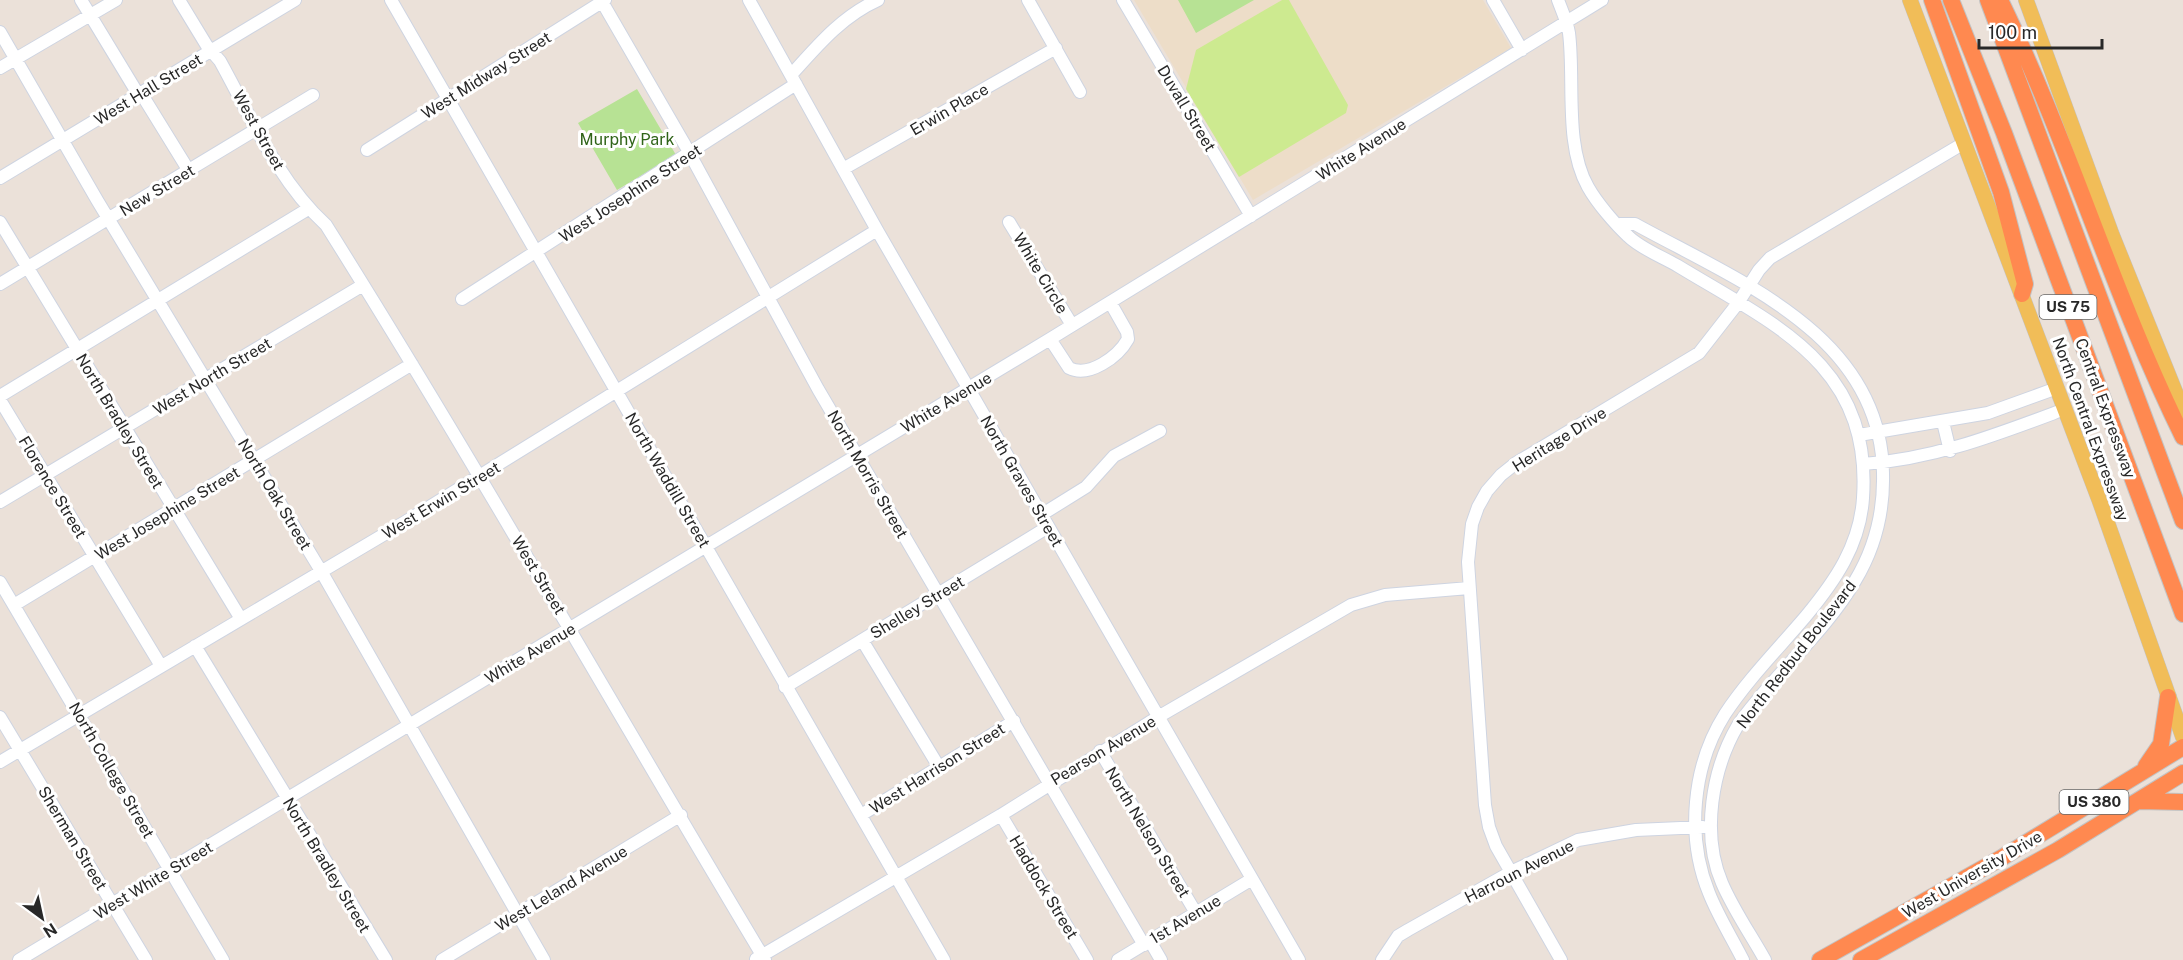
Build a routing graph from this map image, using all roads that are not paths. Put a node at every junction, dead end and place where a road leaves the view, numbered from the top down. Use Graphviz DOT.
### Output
graph roads {
  1 [pos="81,0"];
  2 [pos="116,0"];
  3 [pos="179,0"];
  4 [pos="295,0"];
  5 [pos="391,0"];
  6 [pos="749,0"];
  7 [pos="878,0"];
  8 [pos="1028,0"];
  9 [pos="1123,0"];
  10 [pos="1493,0"];
  11 [pos="1558,0"];
  12 [pos="1602,0"];
  13 [pos="1910,0"];
  14 [pos="1932,0"];
  15 [pos="1951,0"];
  16 [pos="1988,0"];
  17 [pos="2000,0"];
  18 [pos="2026,0"];
  19 [pos="603,1"];
  20 [pos="90,15"];
  21 [pos="1567,22"];
  22 [pos="0,33"];
  23 [pos="1056,48"];
  24 [pos="212,50"];
  25 [pos="1522,50"];
  26 [pos="15,58"];
  27 [pos="0,68"];
  28 [pos="793,80"];
  29 [pos="1080,92"];
  30 [pos="138,94"];
  31 [pos="313,95"];
  32 [pos="449,100"];
  33 [pos="257,129"];
  34 [pos="63,140"];
  35 [pos="1964,143"];
  36 [pos="367,150"];
  37 [pos="689,154"];
  38 [pos="843,169"];
  39 [pos="189,171"];
  40 [pos="0,178"];
  41 [pos="308,209"];
  42 [pos="1251,216"];
  43 [pos="110,219"];
  44 [pos="0,222"];
  45 [pos="1010,222"];
  46 [pos="1620,224"];
  47 [pos="877,230"];
  48 [pos="536,253"];
  49 [pos="27,267"];
  50 [pos="0,284"];
  51 [pos="363,285"];
  52 [pos="1748,287"];
  53 [pos="2022,294"];
  54 [pos="769,297"];
  55 [pos="157,299"];
  56 [pos="462,299"];
  57 [pos="1110,302"];
  58 [pos="1738,303"];
  59 [pos="1072,325"];
  60 [pos="1050,339"];
  61 [pos="76,349"];
  62 [pos="412,364"];
  63 [pos="206,378"];
  64 [pos="968,388"];
  65 [pos="2057,388"];
  66 [pos="616,391"];
  67 [pos="0,398"];
  68 [pos="2065,410"];
  69 [pos="2183,411"];
  70 [pos="1943,422"];
  71 [pos="124,428"];
  72 [pos="1160,431"];
  73 [pos="1879,431"];
  74 [pos="1859,435"];
  75 [pos="2183,437"];
  76 [pos="1950,451"];
  77 [pos="857,456"];
  78 [pos="254,460"];
  79 [pos="1883,463"];
  80 [pos="1863,464"];
  81 [pos="46,475"];
  82 [pos="480,476"];
  83 [pos="0,502"];
  84 [pos="173,509"];
  85 [pos="1041,515"];
  86 [pos="2183,521"];
  87 [pos="1048,527"];
  88 [pos="706,547"];
  89 [pos="95,556"];
  90 [pos="321,571"];
  91 [pos="0,582"];
  92 [pos="1469,588"];
  93 [pos="939,594"];
  94 [pos="14,605"];
  95 [pos="2183,614"];
  96 [pos="241,619"];
  97 [pos="571,628"];
  98 [pos="862,640"];
  99 [pos="195,646"];
  100 [pos="161,666"];
  101 [pos="785,687"];
  102 [pos="2175,700"];
  103 [pos="80,715"];
  104 [pos="0,717"];
  105 [pos="1158,717"];
  106 [pos="1014,721"];
  107 [pos="409,726"];
  108 [pos="2183,737"];
  109 [pos="2183,747"];
  110 [pos="20,750"];
  111 [pos="1100,751"];
  112 [pos="0,762"];
  113 [pos="939,767"];
  114 [pos="2183,773"];
  115 [pos="2139,774"];
  116 [pos="1049,782"];
  117 [pos="288,800"];
  118 [pos="2138,801"];
  119 [pos="2183,802"];
  120 [pos="1001,814"];
  121 [pos="681,815"];
  122 [pos="861,816"];
  123 [pos="1712,827"];
  124 [pos="1695,828"];
  125 [pos="169,869"];
  126 [pos="1511,872"];
  127 [pos="896,878"];
  128 [pos="1252,879"];
  129 [pos="113,904"];
  130 [pos="1196,913"];
  131 [pos="517,914"];
  132 [pos="1147,943"];
  133 [pos="761,959"];
  134 [pos="19,960"];
  135 [pos="146,960"];
  136 [pos="223,960"];
  137 [pos="386,960"];
  138 [pos="442,960"];
  139 [pos="544,960"];
  140 [pos="944,960"];
  141 [pos="1087,960"];
  142 [pos="1118,960"];
  143 [pos="1161,960"];
  144 [pos="1299,960"];
  145 [pos="1382,960"];
  146 [pos="1561,960"];
  147 [pos="1743,960"];
  148 [pos="1765,960"];
  149 [pos="1820,960"];
  150 [pos="1861,960"];
  1 -- 20 [label="street"];
  2 -- 20 [label="street"];
  3 -- 24 [label="street, West Street"];
  4 -- 24 [label="street, West Hall Street"];
  5 -- 32 [label="street, North Waddill Street"];
  6 -- 28 [label="street, North Graves Street"];
  7 -- 28 [label="street, West Josephine Street"];
  8 -- 23 [label="street"];
  9 -- 42 [label="street, Duvall Street"];
  10 -- 25 [label="street"];
  11 -- 21 [label="street, North Redbud Boulevard"];
  12 -- 21 [label="street, White Avenue"];
  13 -- 35 [label="main road, North Central Expressway"];
  14 -- 53 [label="highway"];
  15 -- 95 [label="highway, Central Expressway / US 75"];
  16 -- 86 [label="highway, Central Expressway / US 75"];
  17 -- 75 [label="highway"];
  18 -- 69 [label="main road"];
  19 -- 32 [label="street, West Midway Street"];
  19 -- 37 [label="street, North Morris Street"];
  20 -- 26 [label="street"];
  20 -- 30 [label="street"];
  21 -- 25 [label="street, White Avenue"];
  21 -- 46 [label="street, North Redbud Boulevard"];
  22 -- 26 [label="street, North Oak Street"];
  23 -- 29 [label="street"];
  23 -- 38 [label="street, Erwin Place"];
  24 -- 30 [label="street, West Hall Street"];
  24 -- 33 [label="street, West Street"];
  25 -- 42 [label="street, White Avenue"];
  26 -- 27 [label="street"];
  26 -- 34 [label="street, North Oak Street"];
  28 -- 37 [label="street, West Josephine Street"];
  28 -- 38 [label="street, North Graves Street"];
  30 -- 34 [label="street, West Hall Street"];
  30 -- 39 [label="street"];
  31 -- 33 [label="street, New Street"];
  32 -- 36 [label="street, West Midway Street"];
  32 -- 48 [label="street, North Waddill Street"];
  33 -- 39 [label="street, New Street"];
  33 -- 41 [label="street, West Street"];
  34 -- 40 [label="street, West Hall Street"];
  34 -- 43 [label="street, North Oak Street"];
  35 -- 52 [label="street, Heritage Drive"];
  35 -- 53 [label="main road, North Central Expressway"];
  37 -- 48 [label="street, West Josephine Street"];
  37 -- 54 [label="street, North Morris Street"];
  38 -- 47 [label="street, North Graves Street"];
  39 -- 43 [label="street, New Street"];
  41 -- 51 [label="street, West Street"];
  41 -- 55 [label="street"];
  42 -- 57 [label="street, White Avenue"];
  43 -- 49 [label="street, New Street"];
  43 -- 55 [label="street, North Oak Street"];
  44 -- 49 [label="street, North Bradley Street"];
  45 -- 59 [label="street, White Circle"];
  46 -- 52 [label="street, North Redbud Boulevard"];
  46 -- 58 [label="street, North Redbud Boulevard"];
  47 -- 54 [label="street, West Erwin Street"];
  47 -- 64 [label="street, North Graves Street"];
  48 -- 56 [label="street, West Josephine Street"];
  48 -- 66 [label="street, North Waddill Street"];
  49 -- 50 [label="street, New Street"];
  49 -- 61 [label="street, North Bradley Street"];
  51 -- 62 [label="street, West Street"];
  51 -- 63 [label="street, West North Street"];
  52 -- 58 [label="street, Heritage Drive"];
  52 -- 73 [label="street, North Redbud Boulevard"];
  53 -- 65 [label="main road, North Central Expressway"];
  54 -- 66 [label="street, West Erwin Street"];
  54 -- 77 [label="street, North Morris Street"];
  55 -- 61 [label="street"];
  55 -- 63 [label="street, North Oak Street"];
  57 -- 59 [label="street, White Avenue"];
  57 -- 60 [label="street"];
  58 -- 74 [label="street, North Redbud Boulevard"];
  58 -- 92 [label="street, Heritage Drive"];
  59 -- 60 [label="street, White Avenue"];
  60 -- 64 [label="street, White Avenue"];
  61 -- 67 [label="street"];
  61 -- 71 [label="street, North Bradley Street"];
  62 -- 78 [label="street, West Josephine Street"];
  62 -- 82 [label="street, West Street"];
  63 -- 71 [label="street, West North Street"];
  63 -- 78 [label="street, North Oak Street"];
  64 -- 77 [label="street, White Avenue"];
  64 -- 85 [label="street, North Graves Street"];
  65 -- 68 [label="main road, North Central Expressway"];
  65 -- 70 [label="street"];
  66 -- 82 [label="street, West Erwin Street"];
  66 -- 88 [label="street, North Waddill Street"];
  67 -- 81 [label="street, Florence Street"];
  68 -- 76 [label="street"];
  68 -- 102 [label="main road, North Central Expressway"];
  70 -- 73 [label="street"];
  70 -- 76 [label="street"];
  71 -- 81 [label="street, West North Street"];
  71 -- 84 [label="street, North Bradley Street"];
  72 -- 85 [label="street"];
  73 -- 74 [label="street"];
  73 -- 79 [label="street, North Redbud Boulevard"];
  74 -- 80 [label="street, North Redbud Boulevard"];
  76 -- 79 [label="street"];
  77 -- 88 [label="street, White Avenue"];
  77 -- 93 [label="street, North Morris Street"];
  78 -- 84 [label="street, West Josephine Street"];
  78 -- 90 [label="street, North Oak Street"];
  79 -- 80 [label="street"];
  79 -- 123 [label="street, North Redbud Boulevard"];
  80 -- 124 [label="street, North Redbud Boulevard"];
  81 -- 83 [label="street, West North Street"];
  81 -- 89 [label="street, Florence Street"];
  82 -- 90 [label="street, West Erwin Street"];
  82 -- 97 [label="street, West Street"];
  84 -- 89 [label="street, West Josephine Street"];
  84 -- 96 [label="street, North Bradley Street"];
  85 -- 87 [label="street, North Graves Street"];
  87 -- 93 [label="street, Shelley Street"];
  87 -- 105 [label="street, North Graves Street"];
  88 -- 97 [label="street, White Avenue"];
  88 -- 101 [label="street, North Waddill Street"];
  89 -- 94 [label="street, West Josephine Street"];
  89 -- 100 [label="street, Florence Street"];
  90 -- 96 [label="street, West Erwin Street"];
  90 -- 107 [label="street, North Oak Street"];
  91 -- 94 [label="street, North College Street"];
  92 -- 105 [label="street, Pearson Avenue"];
  92 -- 126 [label="street, Heritage Drive"];
  93 -- 98 [label="street, Shelley Street"];
  93 -- 106 [label="street, North Morris Street"];
  94 -- 103 [label="street, North College Street"];
  96 -- 99 [label="street, West Erwin Street"];
  97 -- 107 [label="street, White Avenue"];
  97 -- 121 [label="street, West Street"];
  98 -- 101 [label="street, Shelley Street"];
  98 -- 113 [label="street"];
  99 -- 100 [label="street, West Erwin Street"];
  99 -- 117 [label="street, North Bradley Street"];
  100 -- 103 [label="street, West Erwin Street"];
  101 -- 122 [label="street, North Waddill Street"];
  102 -- 108 [label="main road, North Central Expressway"];
  102 -- 115 [label="highway"];
  103 -- 110 [label="street, West Erwin Street"];
  103 -- 125 [label="street, North College Street"];
  104 -- 110 [label="street, Sherman Street"];
  105 -- 111 [label="street, Pearson Avenue"];
  105 -- 128 [label="street, North Graves Street"];
  106 -- 113 [label="street, West Harrison Street"];
  106 -- 116 [label="street, North Morris Street"];
  107 -- 117 [label="street, White Avenue"];
  107 -- 131 [label="street, North Oak Street"];
  109 -- 115 [label="highway, West University Drive / US 380"];
  110 -- 112 [label="street, West Erwin Street"];
  110 -- 129 [label="street, Sherman Street"];
  111 -- 116 [label="street, Pearson Avenue"];
  111 -- 130 [label="street, North Nelson Street"];
  113 -- 122 [label="street, West Harrison Street"];
  114 -- 118 [label="highway, West University Drive / US 380"];
  115 -- 149 [label="highway, West University Drive / US 380"];
  116 -- 120 [label="street, Pearson Avenue"];
  116 -- 132 [label="street, North Morris Street"];
  117 -- 125 [label="street, West White Street"];
  117 -- 137 [label="street, North Bradley Street"];
  118 -- 119 [label="highway"];
  118 -- 150 [label="highway, West University Drive / US 380"];
  120 -- 127 [label="street, Pearson Avenue"];
  120 -- 141 [label="street, Haddock Street"];
  121 -- 131 [label="street, West Leland Avenue"];
  121 -- 133 [label="street, West Street"];
  122 -- 127 [label="street, North Waddill Street"];
  123 -- 124 [label="street, Harroun Avenue"];
  123 -- 148 [label="street, North Redbud Boulevard"];
  124 -- 126 [label="street, Harroun Avenue"];
  124 -- 147 [label="street, North Redbud Boulevard"];
  125 -- 129 [label="street, West White Street"];
  125 -- 136 [label="street, North College Street"];
  126 -- 145 [label="street, Harroun Avenue"];
  126 -- 146 [label="street, Heritage Drive"];
  127 -- 133 [label="street, Pearson Avenue"];
  127 -- 140 [label="street, North Waddill Street"];
  128 -- 130 [label="street, 1st Avenue"];
  128 -- 144 [label="street, North Graves Street"];
  129 -- 134 [label="street, West White Street"];
  129 -- 135 [label="street, Sherman Street"];
  130 -- 132 [label="street, 1st Avenue"];
  131 -- 138 [label="street, West Leland Avenue"];
  131 -- 139 [label="street, North Oak Street"];
  132 -- 142 [label="street, 1st Avenue"];
  132 -- 143 [label="street, North Morris Street"];
}
